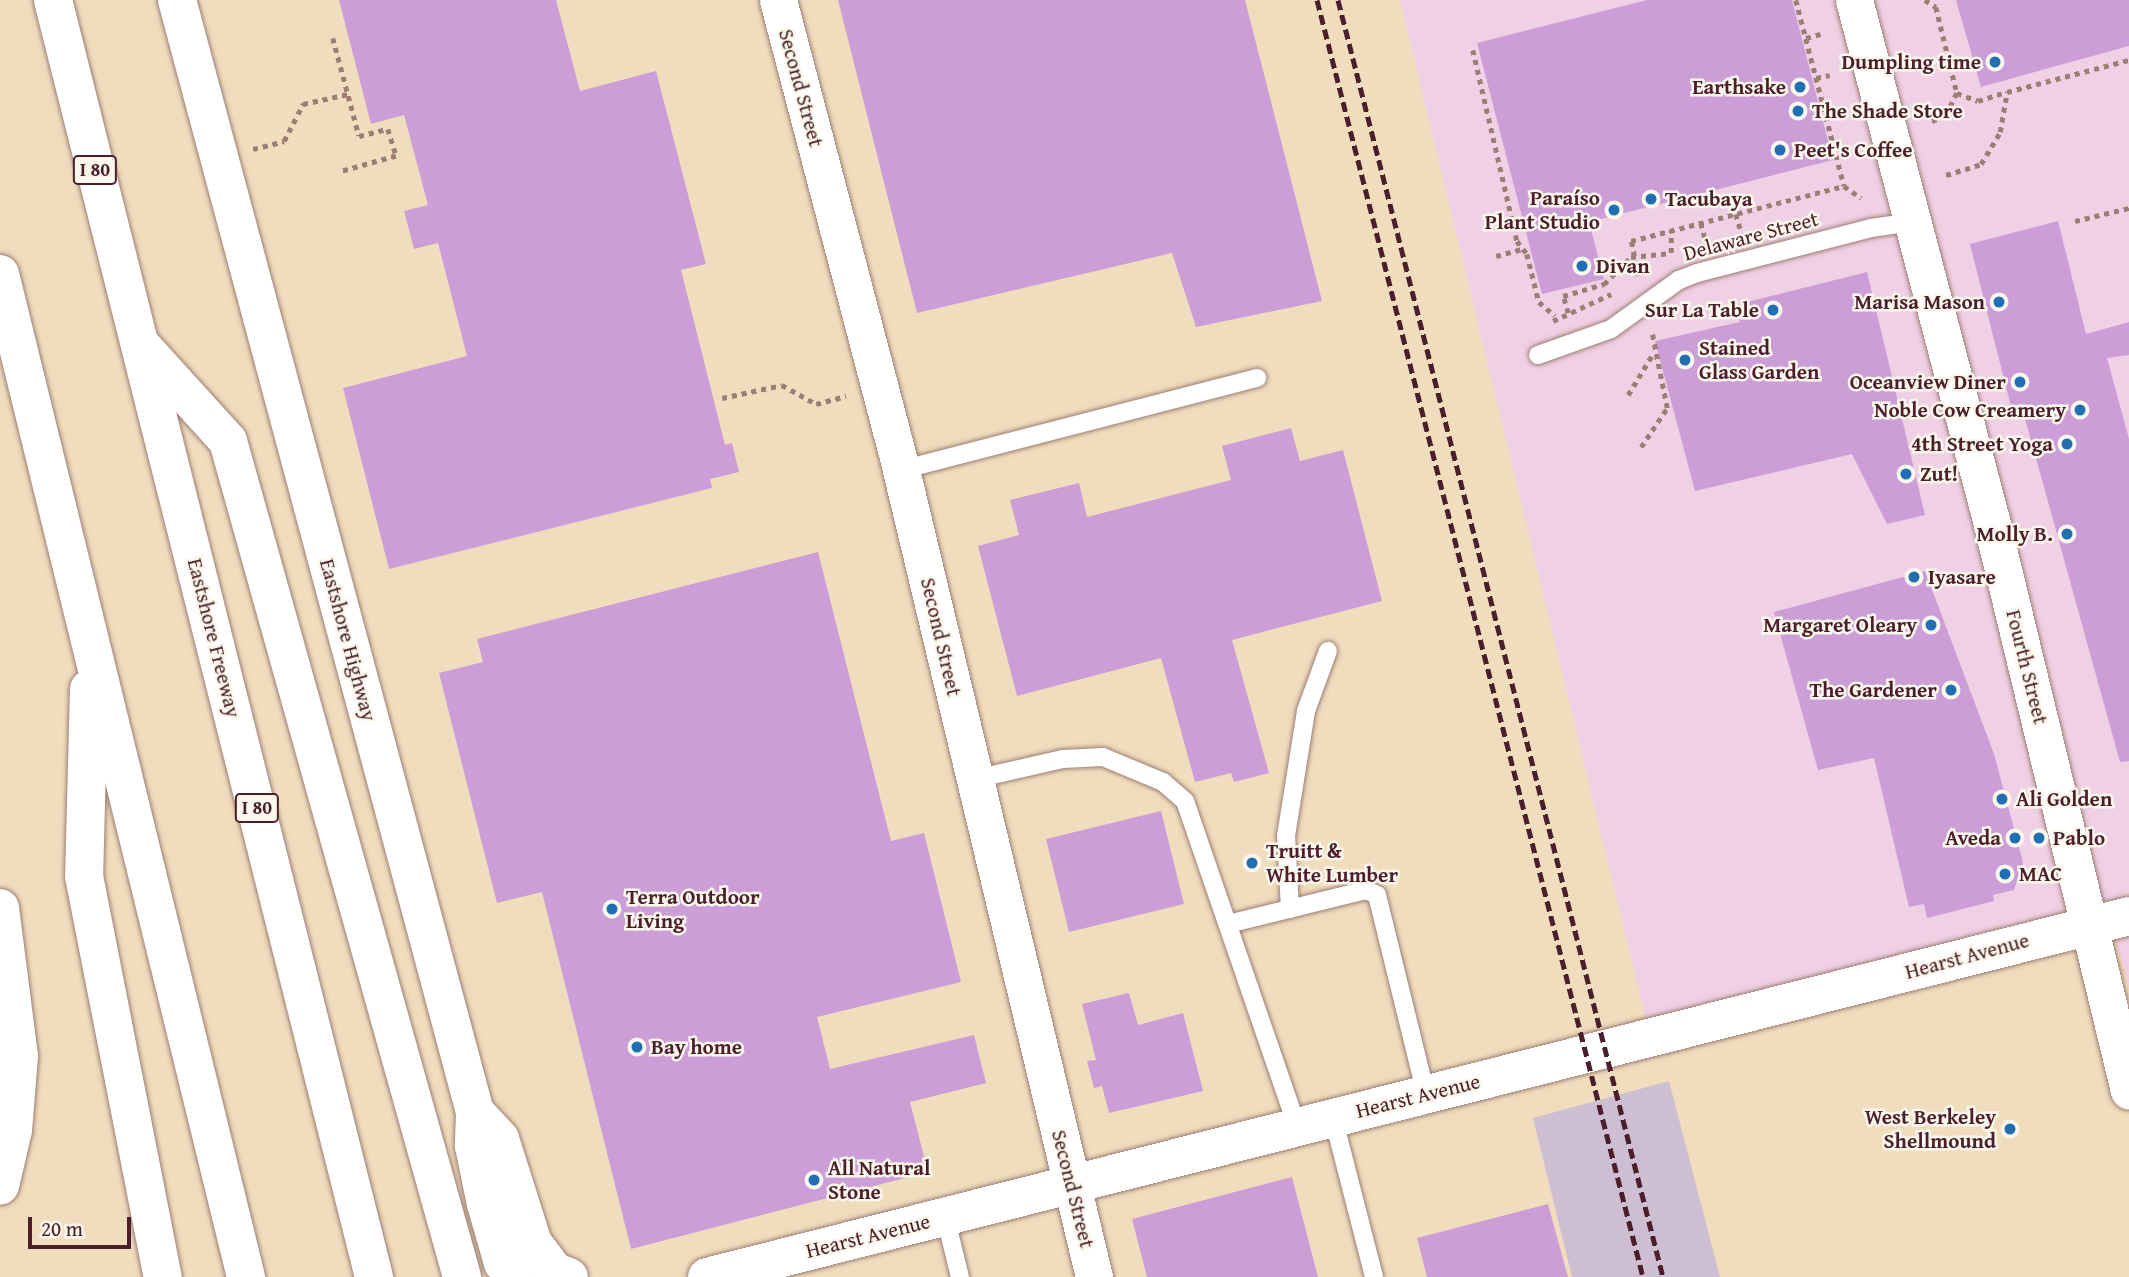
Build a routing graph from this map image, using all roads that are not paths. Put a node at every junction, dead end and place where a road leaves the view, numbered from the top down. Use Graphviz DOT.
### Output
graph roads {
  1 [pos="53,0"];
  2 [pos="177,0"];
  3 [pos="778,0"];
  4 [pos="1854,0"];
  5 [pos="1912,222"];
  6 [pos="0,275"];
  7 [pos="136,340"];
  8 [pos="1538,355"];
  9 [pos="1257,378"];
  10 [pos="901,470"];
  11 [pos="90,638"];
  12 [pos="1328,651"];
  13 [pos="975,779"];
  14 [pos="0,908"];
  15 [pos="1290,909"];
  16 [pos="2129,916"];
  17 [pos="1228,925"];
  18 [pos="2088,926"];
  19 [pos="2129,1091"];
  20 [pos="1426,1094"];
  21 [pos="475,1112"];
  22 [pos="1334,1117"];
  23 [pos="1297,1127"];
  24 [pos="1071,1184"];
  25 [pos="0,1186"];
  26 [pos="945,1216"];
  27 [pos="559,1275"];
  28 [pos="163,1277"];
  29 [pos="246,1277"];
  30 [pos="374,1277"];
  31 [pos="462,1277"];
  32 [pos="516,1277"];
  33 [pos="707,1277"];
  34 [pos="960,1277"];
  35 [pos="1094,1277"];
  36 [pos="1374,1277"];
  1 -- 7 [label="main road, Eastshore Freeway / I 80"];
  2 -- 21 [label="main road, Eastshore Highway"];
  3 -- 10 [label="street, Second Street"];
  4 -- 5 [label="street, Fourth Street"];
  5 -- 8 [label="lane, Delaware Street"];
  5 -- 18 [label="street, Fourth Street"];
  6 -- 11 [label="main road"];
  7 -- 30 [label="main road, Eastshore Freeway / I 80"];
  7 -- 31 [label="main road"];
  9 -- 10 [label="lane"];
  10 -- 13 [label="street, Second Street"];
  11 -- 28 [label="main road"];
  11 -- 29 [label="main road"];
  12 -- 15 [label="lane"];
  13 -- 17 [label="lane"];
  13 -- 24 [label="street, Second Street"];
  14 -- 25 [label="main road"];
  15 -- 17 [label="lane"];
  15 -- 20 [label="lane"];
  16 -- 18 [label="main road, Hearst Avenue"];
  17 -- 23 [label="lane"];
  18 -- 19 [label="street, Fourth Street"];
  18 -- 20 [label="main road, Hearst Avenue"];
  20 -- 22 [label="main road, Hearst Avenue"];
  21 -- 27 [label="main road"];
  21 -- 32 [label="main road, Eastshore Highway"];
  22 -- 23 [label="main road, Hearst Avenue"];
  22 -- 36 [label="lane"];
  23 -- 24 [label="main road, Hearst Avenue"];
  24 -- 26 [label="main road, Hearst Avenue"];
  24 -- 35 [label="street, Second Street"];
  26 -- 33 [label="main road, Hearst Avenue"];
  26 -- 34 [label="lane"];
}
